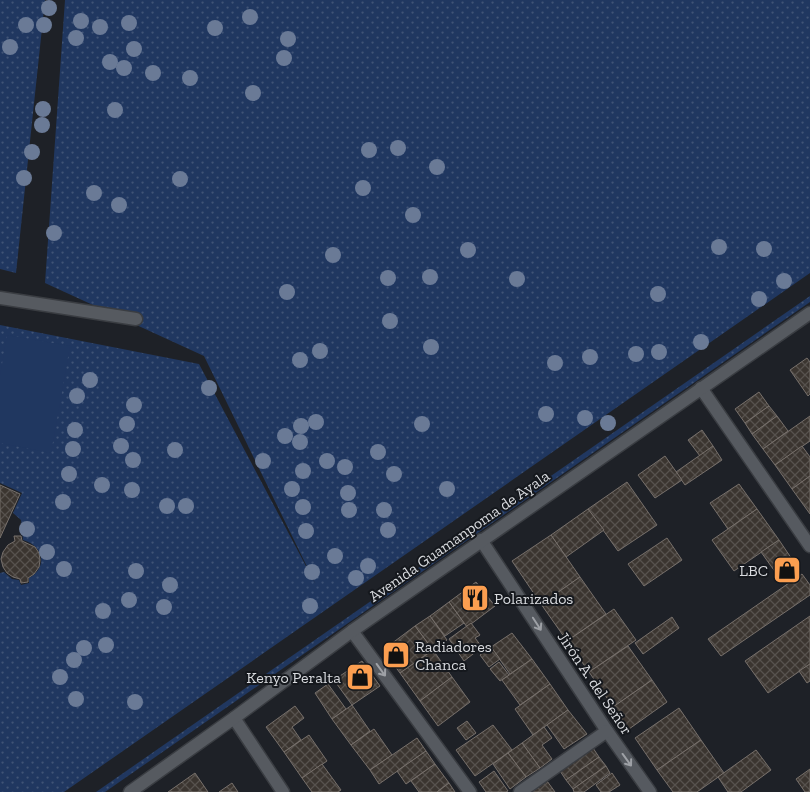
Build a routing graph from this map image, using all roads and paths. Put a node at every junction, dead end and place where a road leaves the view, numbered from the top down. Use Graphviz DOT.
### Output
graph roads {
  1 [pos="0,298"];
  2 [pos="810,313"];
  3 [pos="136,318"];
  4 [pos="701,388"];
  5 [pos="481,540"];
  6 [pos="810,546"];
  7 [pos="352,631"];
  8 [pos="234,718"];
  9 [pos="607,731"];
  10 [pos="130,792"];
  11 [pos="283,792"];
  12 [pos="470,792"];
  13 [pos="520,792"];
  14 [pos="650,792"];
  1 -- 3 [label="street"];
  2 -- 4 [label="street, Avenida Guamanpoma de Ayala"];
  4 -- 5 [label="street, Avenida Guamanpoma de Ayala"];
  4 -- 6 [label="street"];
  5 -- 7 [label="street, Avenida Guamanpoma de Ayala"];
  5 -- 9 [label="street, Jirón A. del Señor, one-way"];
  7 -- 8 [label="street, Avenida Guamanpoma de Ayala"];
  7 -- 12 [label="street, one-way"];
  8 -- 10 [label="street, Avenida Guamanpoma de Ayala"];
  8 -- 11 [label="street"];
  9 -- 13 [label="street"];
  9 -- 14 [label="street, Jirón A. del Señor, one-way"];
}
